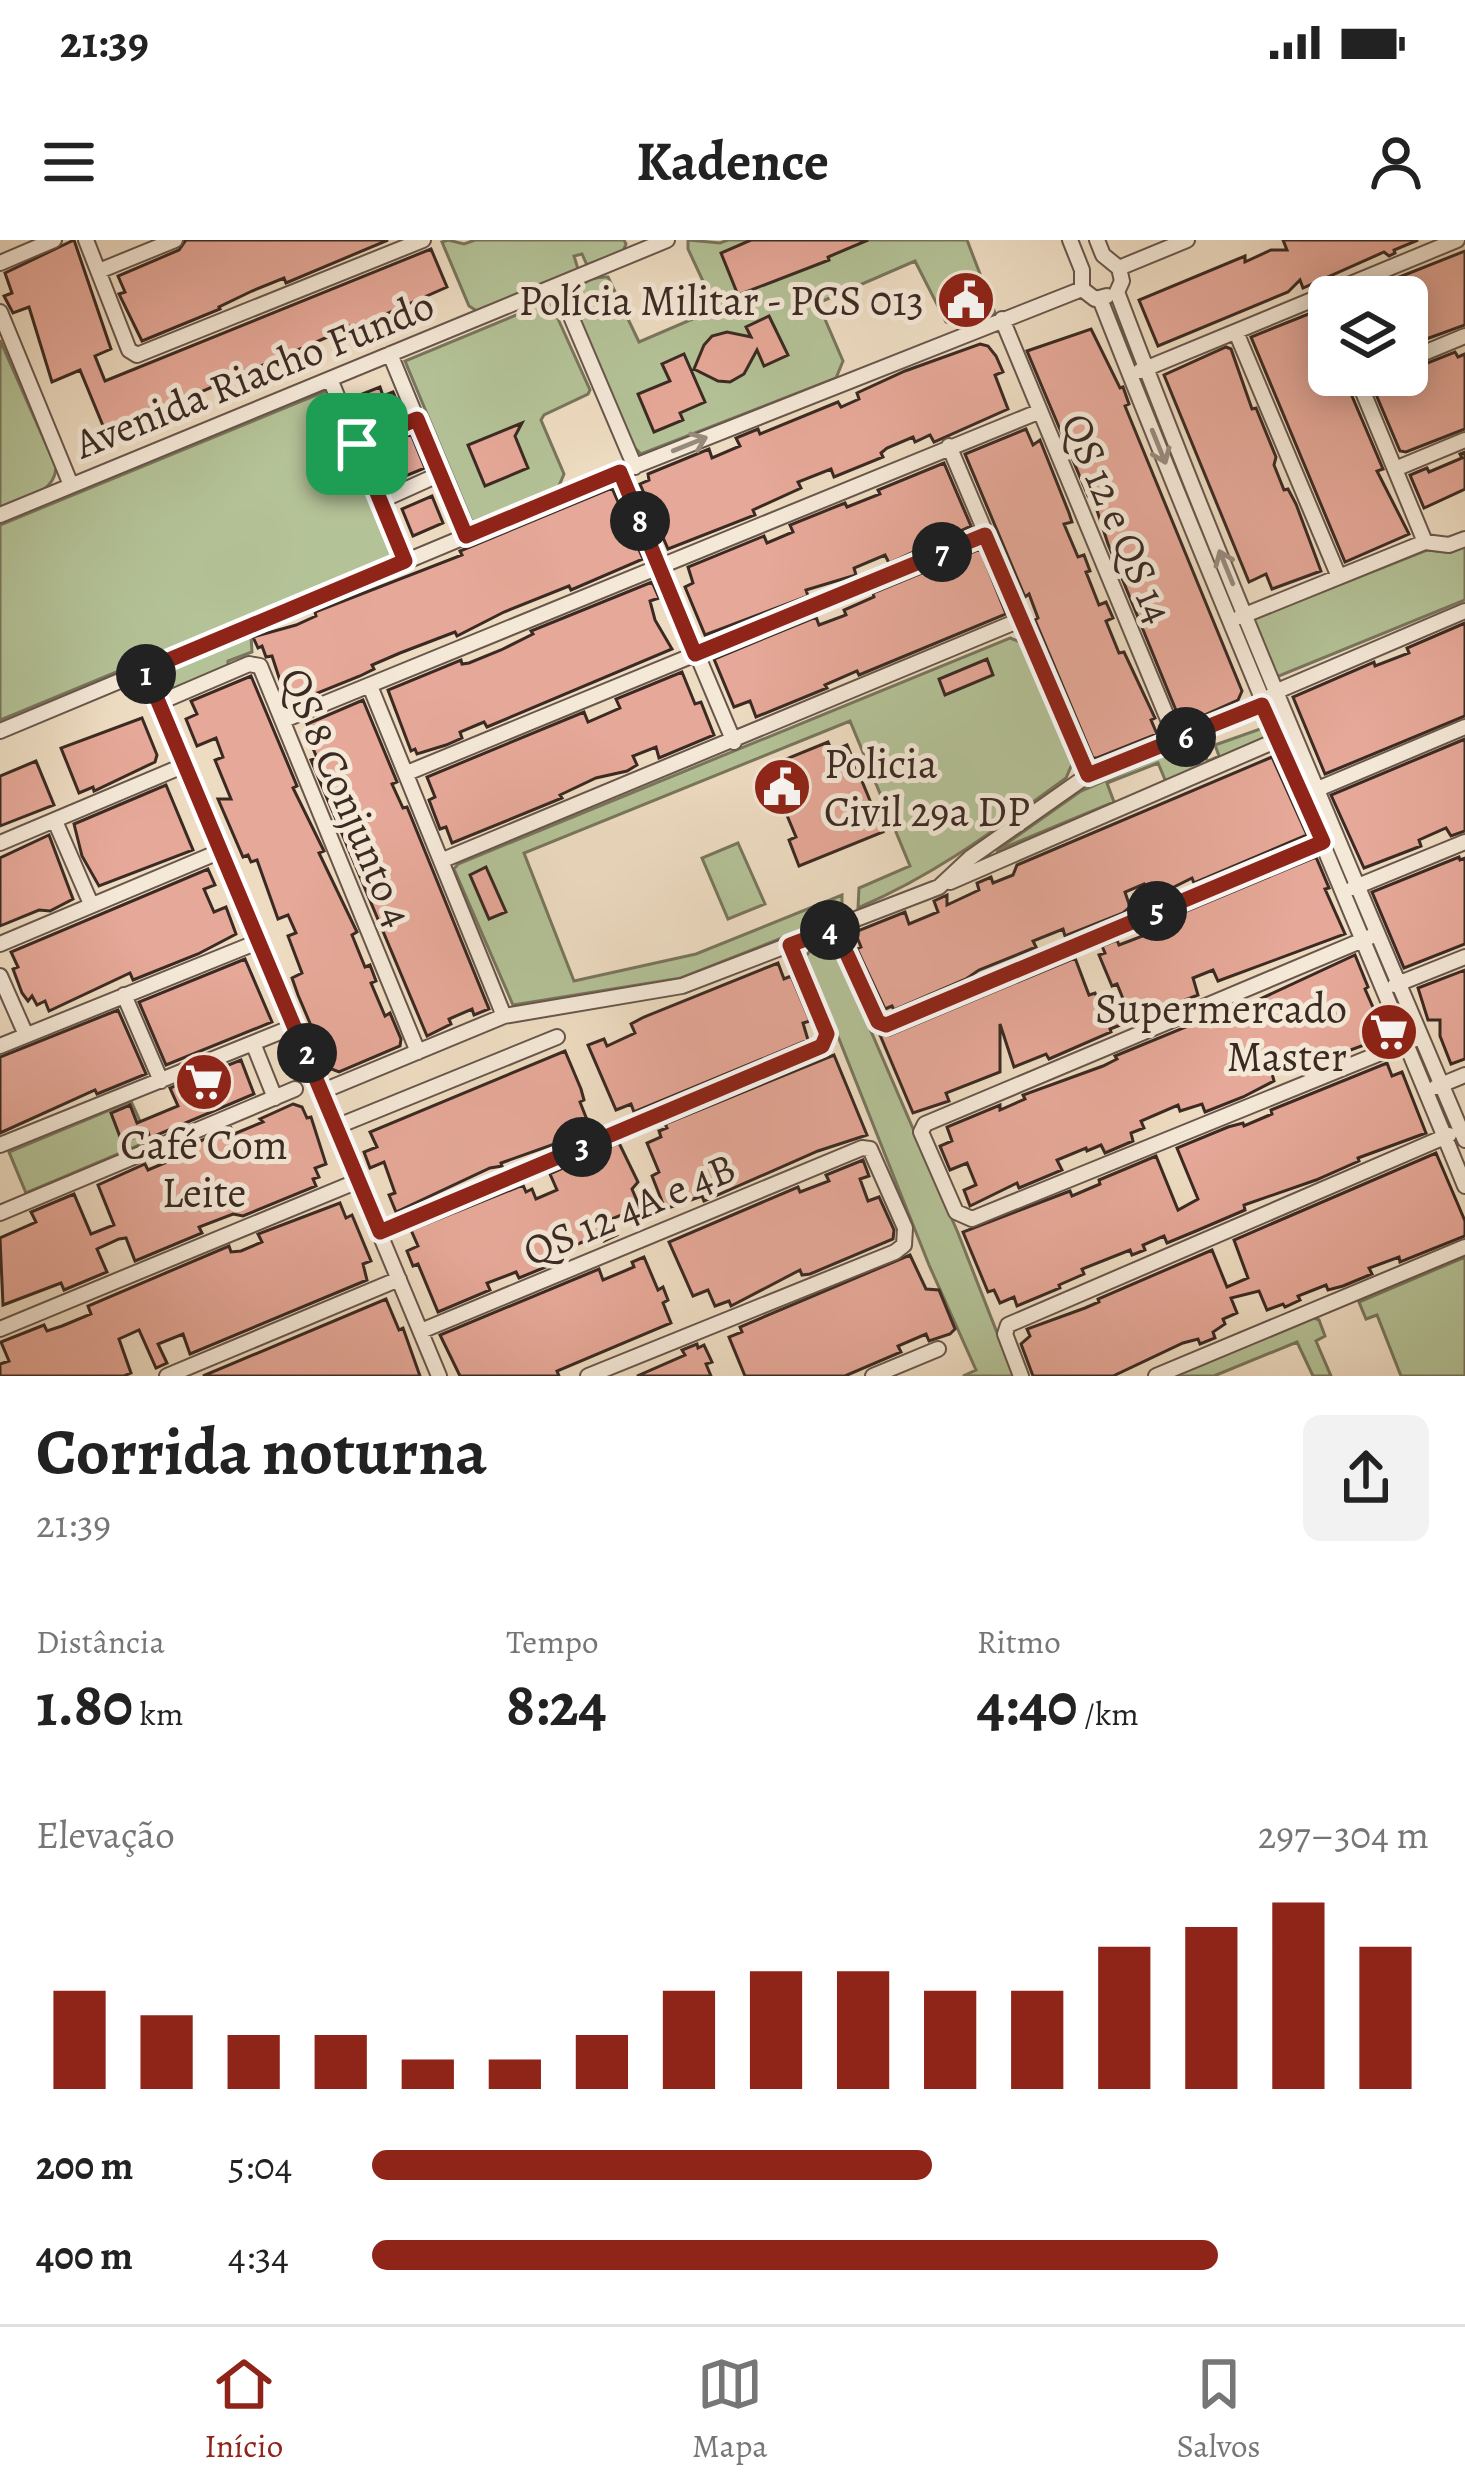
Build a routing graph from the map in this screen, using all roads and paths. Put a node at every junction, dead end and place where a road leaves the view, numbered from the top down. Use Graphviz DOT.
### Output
graph roads {
  1 [pos="54,240"];
  2 [pos="86,240"];
  3 [pos="175,240"];
  4 [pos="667,240"];
  5 [pos="1070,240"];
  6 [pos="1097,240"];
  7 [pos="1187,240"];
  8 [pos="1457,240"];
  9 [pos="418,241"];
  10 [pos="0,263"];
  11 [pos="1119,268"];
  12 [pos="99,271"];
  13 [pos="1382,276"];
  14 [pos="558,286"];
  15 [pos="1082,289"];
  16 [pos="1117,292"];
  17 [pos="1100,299"];
  18 [pos="1308,309"];
  19 [pos="1,318"];
  20 [pos="1002,319"];
  21 [pos="1236,332"];
  22 [pos="1465,336"];
  23 [pos="1428,351"];
  24 [pos="390,354"];
  25 [pos="1146,368"];
  26 [pos="1130,375"];
  27 [pos="331,379"];
  28 [pos="246,395"];
  29 [pos="1369,396"];
  30 [pos="251,412"];
  31 [pos="1038,412"];
  32 [pos="417,419"];
  33 [pos="1465,440"];
  34 [pos="357,444"];
  35 [pos="949,446"];
  36 [pos="627,469"];
  37 [pos="1395,469"];
  38 [pos="440,474"];
  39 [pos="71,485"];
  40 [pos="380,501"];
  41 [pos="0,515"];
  42 [pos="985,535"];
  43 [pos="466,536"];
  44 [pos="1465,539"];
  45 [pos="1425,542"];
  46 [pos="405,561"];
  47 [pos="658,566"];
  48 [pos="1340,577"];
  49 [pos="1465,610"];
  50 [pos="1237,618"];
  51 [pos="1020,620"];
  52 [pos="695,654"];
  53 [pos="145,670"];
  54 [pos="370,686"];
  55 [pos="1275,692"];
  56 [pos="158,703"];
  57 [pos="1262,705"];
  58 [pos="284,720"];
  59 [pos="1465,727"];
  60 [pos="0,731"];
  61 [pos="1285,737"];
  62 [pos="1177,741"];
  63 [pos="734,742"];
  64 [pos="185,765"];
  65 [pos="406,772"];
  66 [pos="1088,775"];
  67 [pos="1309,792"];
  68 [pos="55,820"];
  69 [pos="1329,839"];
  70 [pos="1465,842"];
  71 [pos="0,843"];
  72 [pos="221,851"];
  73 [pos="443,860"];
  74 [pos="939,887"];
  75 [pos="1351,889"];
  76 [pos="91,904"];
  77 [pos="835,928"];
  78 [pos="1371,937"];
  79 [pos="260,941"];
  80 [pos="0,944"];
  81 [pos="790,945"];
  82 [pos="1465,957"];
  83 [pos="0,976"];
  84 [pos="1392,987"];
  85 [pos="124,995"];
  86 [pos="504,1016"];
  87 [pos="296,1026"];
  88 [pos="26,1035"];
  89 [pos="556,1036"];
  90 [pos="1413,1040"];
  91 [pos="253,1043"];
  92 [pos="0,1046"];
  93 [pos="418,1052"];
  94 [pos="1465,1075"];
  95 [pos="161,1081"];
  96 [pos="1442,1084"];
  97 [pos="296,1089"];
  98 [pos="323,1091"];
  99 [pos="1426,1091"];
  100 [pos="275,1098"];
  101 [pos="338,1126"];
  102 [pos="1463,1135"];
  103 [pos="1445,1137"];
  104 [pos="0,1145"];
  105 [pos="358,1180"];
  106 [pos="1465,1186"];
  107 [pos="0,1213"];
  108 [pos="380,1232"];
  109 [pos="1465,1247"];
  110 [pos="399,1279"];
  111 [pos="0,1329"];
  112 [pos="421,1331"];
  113 [pos="938,1348"];
  114 [pos="167,1376"];
  115 [pos="439,1376"];
  116 [pos="588,1376"];
  117 [pos="873,1376"];
  118 [pos="1021,1376"];
  119 [pos="1156,1376"];
  1 -- 10 [label="street"];
  2 -- 12 [label="street"];
  3 -- 12 [label="street"];
  4 -- 14 [label="street, Avenida Riacho Fundo"];
  5 -- 15 [label="street"];
  6 -- 11 [label="street"];
  7 -- 11 [label="street"];
  8 -- 13 [label="street"];
  9 -- 12 [label="street"];
  11 -- 16 [label="street"];
  14 -- 24 [label="street, Avenida Riacho Fundo"];
  14 -- 36 [label="street"];
  15 -- 17 [label="street"];
  15 -- 20 [label="street"];
  16 -- 17 [label="street"];
  16 -- 25 [label="street"];
  17 -- 26 [label="street"];
  18 -- 21 [label="street"];
  19 -- 39 [label="street"];
  20 -- 31 [label="street, QS 12 e QS 14"];
  36 -- 20 [label="street, one-way"];
  21 -- 25 [label="street"];
  21 -- 48 [label="street"];
  22 -- 23 [label="street"];
  24 -- 27 [label="street, Avenida Riacho Fundo"];
  24 -- 32 [label="street"];
  25 -- 26 [label="street"];
  50 -- 25 [label="street, one-way"];
  26 -- 50 [label="street, one-way"];
  27 -- 30 [label="street, Avenida Riacho Fundo"];
  27 -- 34 [label="street"];
  28 -- 30 [label="street"];
  29 -- 37 [label="street"];
  30 -- 39 [label="street, Avenida Riacho Fundo"];
  31 -- 35 [label="street"];
  31 -- 62 [label="street, QS 12 e QS 14"];
  32 -- 34 [label="street"];
  32 -- 38 [label="street"];
  33 -- 37 [label="street"];
  34 -- 40 [label="street"];
  35 -- 42 [label="street"];
  35 -- 47 [label="street"];
  36 -- 43 [label="street"];
  36 -- 47 [label="street"];
  37 -- 45 [label="street"];
  38 -- 40 [label="street"];
  38 -- 43 [label="street"];
  39 -- 41 [label="street, Avenida Riacho Fundo"];
  40 -- 46 [label="street"];
  42 -- 51 [label="street"];
  42 -- 52 [label="street"];
  43 -- 46 [label="street"];
  44 -- 45 [label="street"];
  45 -- 48 [label="street"];
  46 -- 53 [label="street"];
  47 -- 52 [label="street"];
  47 -- 54 [label="street"];
  48 -- 50 [label="street"];
  49 -- 55 [label="street"];
  50 -- 55 [label="street"];
  50 -- 57 [label="street"];
  51 -- 63 [label="street"];
  51 -- 66 [label="street"];
  52 -- 63 [label="street"];
  52 -- 65 [label="street"];
  53 -- 56 [label="street"];
  53 -- 60 [label="street"];
  54 -- 58 [label="street"];
  54 -- 65 [label="street"];
  55 -- 57 [label="street"];
  55 -- 61 [label="street"];
  56 -- 58 [label="street, QS 8 Conjunto 4"];
  56 -- 64 [label="street"];
  57 -- 61 [label="street"];
  57 -- 62 [label="street"];
  58 -- 93 [label="street, QS 8 Conjunto 4"];
  59 -- 67 [label="street"];
  61 -- 67 [label="street"];
  61 -- 74 [label="street"];
  62 -- 66 [label="street"];
  63 -- 73 [label="street"];
  64 -- 68 [label="street"];
  64 -- 72 [label="street"];
  65 -- 73 [label="street"];
  66 -- 74 [label="street"];
  67 -- 69 [label="street"];
  68 -- 71 [label="street"];
  68 -- 76 [label="street"];
  69 -- 75 [label="street"];
  69 -- 77 [label="street"];
  70 -- 75 [label="street"];
  72 -- 76 [label="street"];
  72 -- 79 [label="street"];
  73 -- 86 [label="street"];
  74 -- 77 [label="street"];
  75 -- 78 [label="street"];
  76 -- 80 [label="street"];
  77 -- 81 [label="street"];
  78 -- 84 [label="street"];
  78 -- 90 [label="street"];
  79 -- 85 [label="street"];
  79 -- 87 [label="street"];
  81 -- 86 [label="street"];
  81 -- 108 [label="street"];
  82 -- 84 [label="street"];
  83 -- 88 [label="street"];
  84 -- 90 [label="street"];
  85 -- 88 [label="street"];
  85 -- 95 [label="street"];
  86 -- 93 [label="street"];
  87 -- 91 [label="street"];
  87 -- 98 [label="street"];
  88 -- 92 [label="street"];
  89 -- 101 [label="street"];
  90 -- 96 [label="street"];
  90 -- 99 [label="street"];
  91 -- 95 [label="street"];
  91 -- 100 [label="street"];
  93 -- 98 [label="street"];
  94 -- 96 [label="street"];
  95 -- 104 [label="street"];
  96 -- 99 [label="street"];
  96 -- 102 [label="street"];
  97 -- 100 [label="street"];
  98 -- 101 [label="street"];
  99 -- 103 [label="street"];
  100 -- 107 [label="street"];
  101 -- 105 [label="street"];
  102 -- 103 [label="street"];
  103 -- 106 [label="street"];
  103 -- 118 [label="street"];
  105 -- 108 [label="street"];
  105 -- 111 [label="street"];
  108 -- 110 [label="street"];
  109 -- 119 [label="street"];
  110 -- 112 [label="street"];
  110 -- 114 [label="street"];
  112 -- 115 [label="street"];
  112 -- 116 [label="street, QS 12 4A e 4B"];
  113 -- 117 [label="street"];
}
